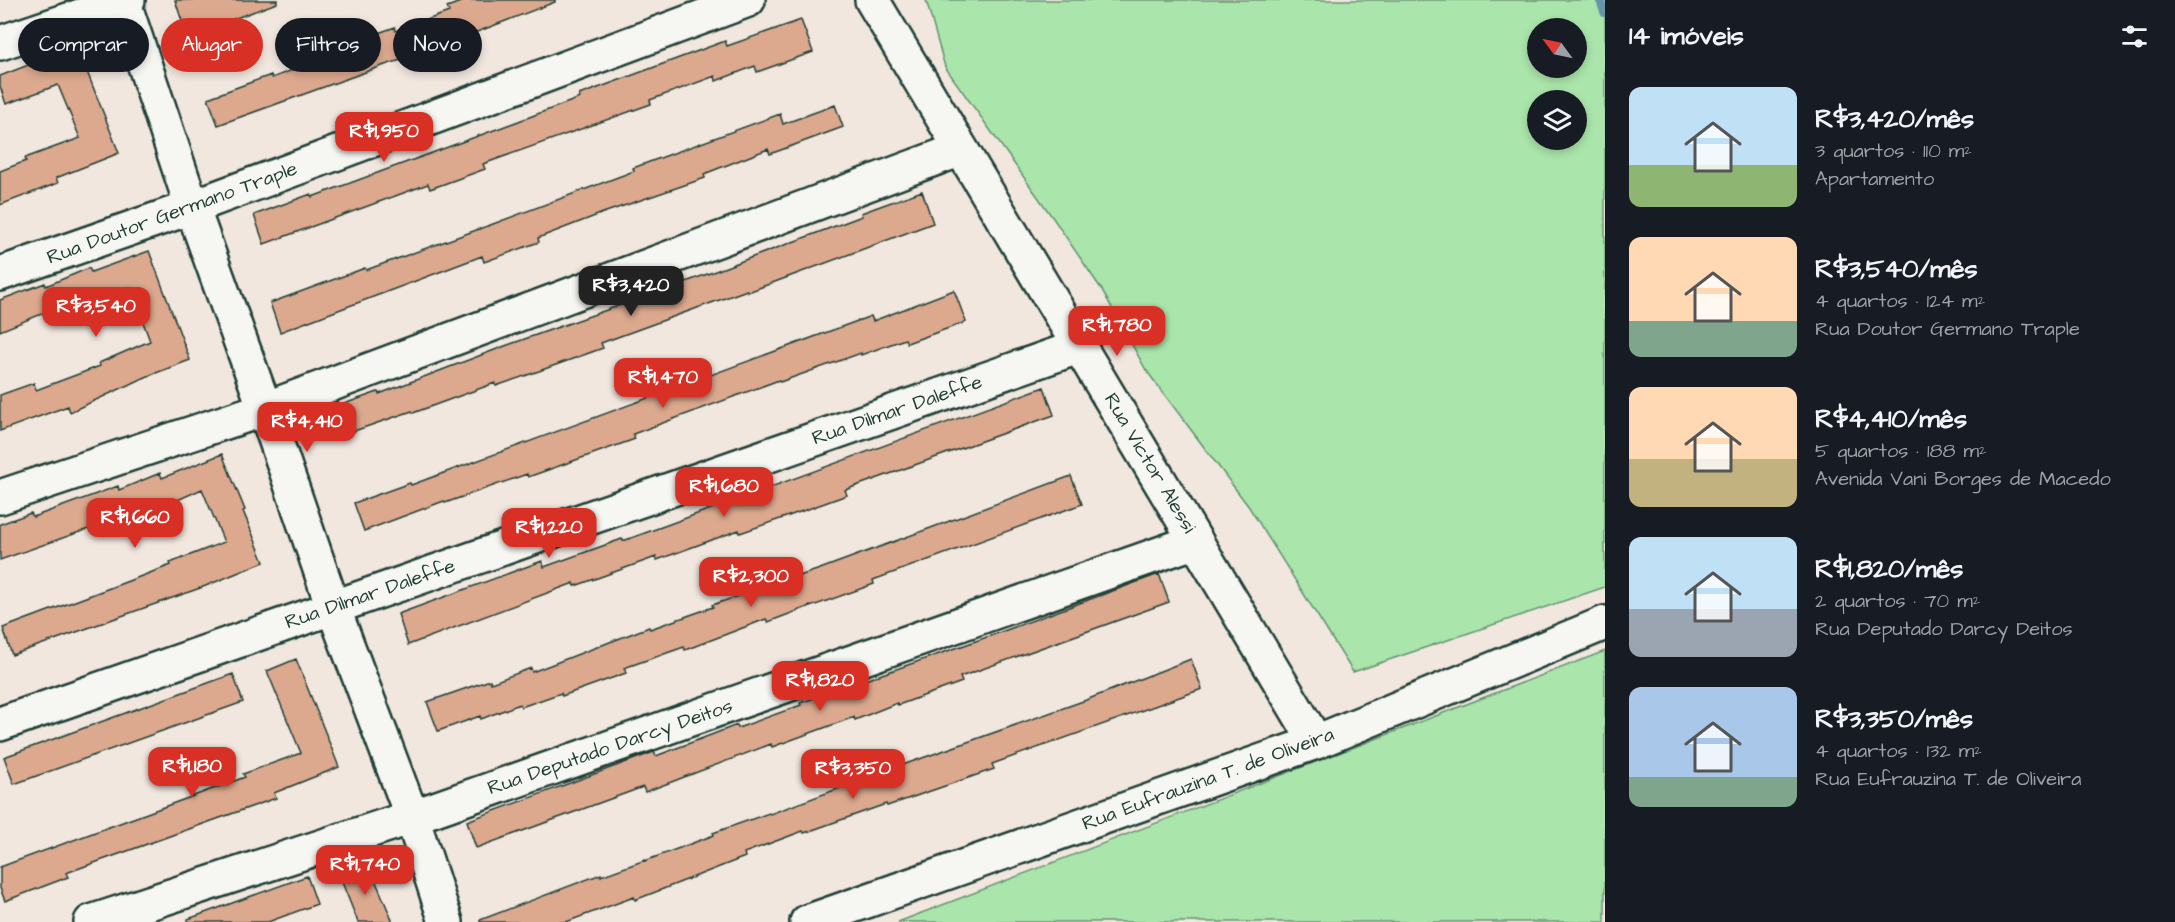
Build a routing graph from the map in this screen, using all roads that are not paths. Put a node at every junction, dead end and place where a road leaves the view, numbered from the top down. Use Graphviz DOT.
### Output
graph roads {
  1 [pos="125,0"];
  2 [pos="748,0"];
  3 [pos="872,0"];
  4 [pos="0,43"];
  5 [pos="961,149"];
  6 [pos="192,207"];
  7 [pos="0,274"];
  8 [pos="1081,346"];
  9 [pos="265,409"];
  10 [pos="0,497"];
  11 [pos="1196,541"];
  12 [pos="333,607"];
  13 [pos="1605,623"];
  14 [pos="0,724"];
  15 [pos="1316,742"];
  16 [pos="412,817"];
  17 [pos="91,922"];
  18 [pos="446,922"];
  19 [pos="807,922"];
  1 -- 4 [label="street"];
  1 -- 6 [label="street"];
  2 -- 6 [label="street, Rua Doutor Germano Traple"];
  3 -- 5 [label="street, Rua Victor Alessi"];
  5 -- 8 [label="street, Rua Victor Alessi"];
  5 -- 9 [label="street"];
  6 -- 7 [label="street, Rua Doutor Germano Traple"];
  6 -- 9 [label="street"];
  8 -- 11 [label="street, Rua Victor Alessi"];
  8 -- 12 [label="street, Rua Dilmar Daleffe"];
  9 -- 10 [label="street"];
  9 -- 12 [label="street"];
  11 -- 15 [label="street, Rua Victor Alessi"];
  11 -- 16 [label="street, Rua Deputado Darcy Deitos"];
  12 -- 14 [label="street, Rua Dilmar Daleffe"];
  12 -- 16 [label="street"];
  13 -- 15 [label="street, Rua Eufrauzina T. de Oliveira"];
  15 -- 19 [label="street, Rua Eufrauzina T. de Oliveira"];
  16 -- 17 [label="street, Rua Deputado Darcy Deitos"];
  16 -- 18 [label="street"];
}
